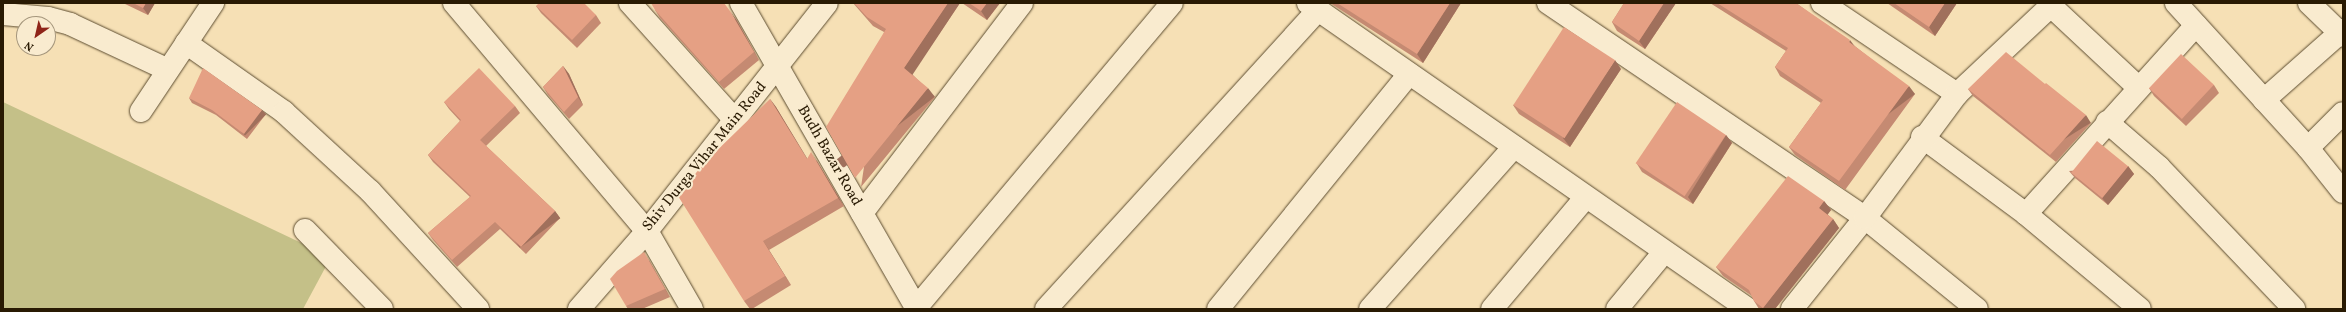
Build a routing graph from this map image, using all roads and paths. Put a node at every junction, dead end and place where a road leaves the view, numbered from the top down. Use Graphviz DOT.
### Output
graph roads {
  1 [pos="213,3"];
  2 [pos="454,3"];
  3 [pos="630,3"];
  4 [pos="741,3"];
  5 [pos="827,3"];
  6 [pos="1022,3"];
  7 [pos="1172,3"];
  8 [pos="1548,3"];
  9 [pos="2176,3"];
  10 [pos="2309,3"];
  11 [pos="2053,4"];
  12 [pos="1830,5"];
  13 [pos="1313,6"];
  14 [pos="3,14"];
  15 [pos="2196,25"];
  16 [pos="2342,33"];
  17 [pos="186,43"];
  18 [pos="778,66"];
  19 [pos="168,70"];
  20 [pos="1409,74"];
  21 [pos="2138,87"];
  22 [pos="1956,94"];
  23 [pos="2264,100"];
  24 [pos="141,111"];
  25 [pos="2343,113"];
  26 [pos="736,121"];
  27 [pos="2107,122"];
  28 [pos="1922,137"];
  29 [pos="1514,147"];
  30 [pos="2308,148"];
  31 [pos="2343,192"];
  32 [pos="1586,197"];
  33 [pos="862,214"];
  34 [pos="2026,214"];
  35 [pos="1865,218"];
  36 [pos="305,230"];
  37 [pos="647,231"];
  38 [pos="1664,252"];
  39 [pos="382,309"];
  40 [pos="478,309"];
  41 [pos="579,309"];
  42 [pos="692,309"];
  43 [pos="917,309"];
  44 [pos="1046,309"];
  45 [pos="1218,309"];
  46 [pos="1370,309"];
  47 [pos="1492,309"];
  48 [pos="1617,309"];
  49 [pos="1748,309"];
  50 [pos="1792,309"];
  51 [pos="1977,309"];
  52 [pos="2140,309"];
  53 [pos="2294,309"];
  1 -- 17 [label="street"];
  2 -- 37 [label="street"];
  3 -- 26 [label="street"];
  4 -- 18 [label="street, Budh Bazar Road"];
  5 -- 18 [label="street, Shiv Durga Vihar Main Road"];
  6 -- 33 [label="street"];
  7 -- 43 [label="street"];
  8 -- 35 [label="street"];
  9 -- 15 [label="street"];
  10 -- 16 [label="street"];
  11 -- 21 [label="street"];
  11 -- 22 [label="street"];
  12 -- 22 [label="street"];
  13 -- 20 [label="street"];
  13 -- 44 [label="street"];
  14 -- 19 [label="street"];
  15 -- 21 [label="street"];
  15 -- 23 [label="street"];
  16 -- 23 [label="street"];
  17 -- 19 [label="street"];
  17 -- 40 [label="street"];
  18 -- 26 [label="street, Shiv Durga Vihar Main Road"];
  18 -- 33 [label="street, Budh Bazar Road"];
  19 -- 24 [label="street"];
  20 -- 29 [label="street"];
  20 -- 45 [label="street"];
  21 -- 27 [label="street"];
  22 -- 28 [label="street"];
  23 -- 30 [label="street"];
  25 -- 30 [label="street"];
  26 -- 37 [label="street, Shiv Durga Vihar Main Road"];
  27 -- 34 [label="street"];
  27 -- 53 [label="street"];
  28 -- 34 [label="street"];
  28 -- 35 [label="street"];
  29 -- 32 [label="street"];
  29 -- 46 [label="street"];
  30 -- 31 [label="street"];
  32 -- 38 [label="street"];
  32 -- 47 [label="street"];
  33 -- 43 [label="street, Budh Bazar Road"];
  34 -- 52 [label="street"];
  35 -- 50 [label="street"];
  35 -- 51 [label="street"];
  36 -- 39 [label="street"];
  37 -- 41 [label="street, Shiv Durga Vihar Main Road"];
  37 -- 42 [label="street"];
  38 -- 48 [label="street"];
  38 -- 49 [label="street"];
}
